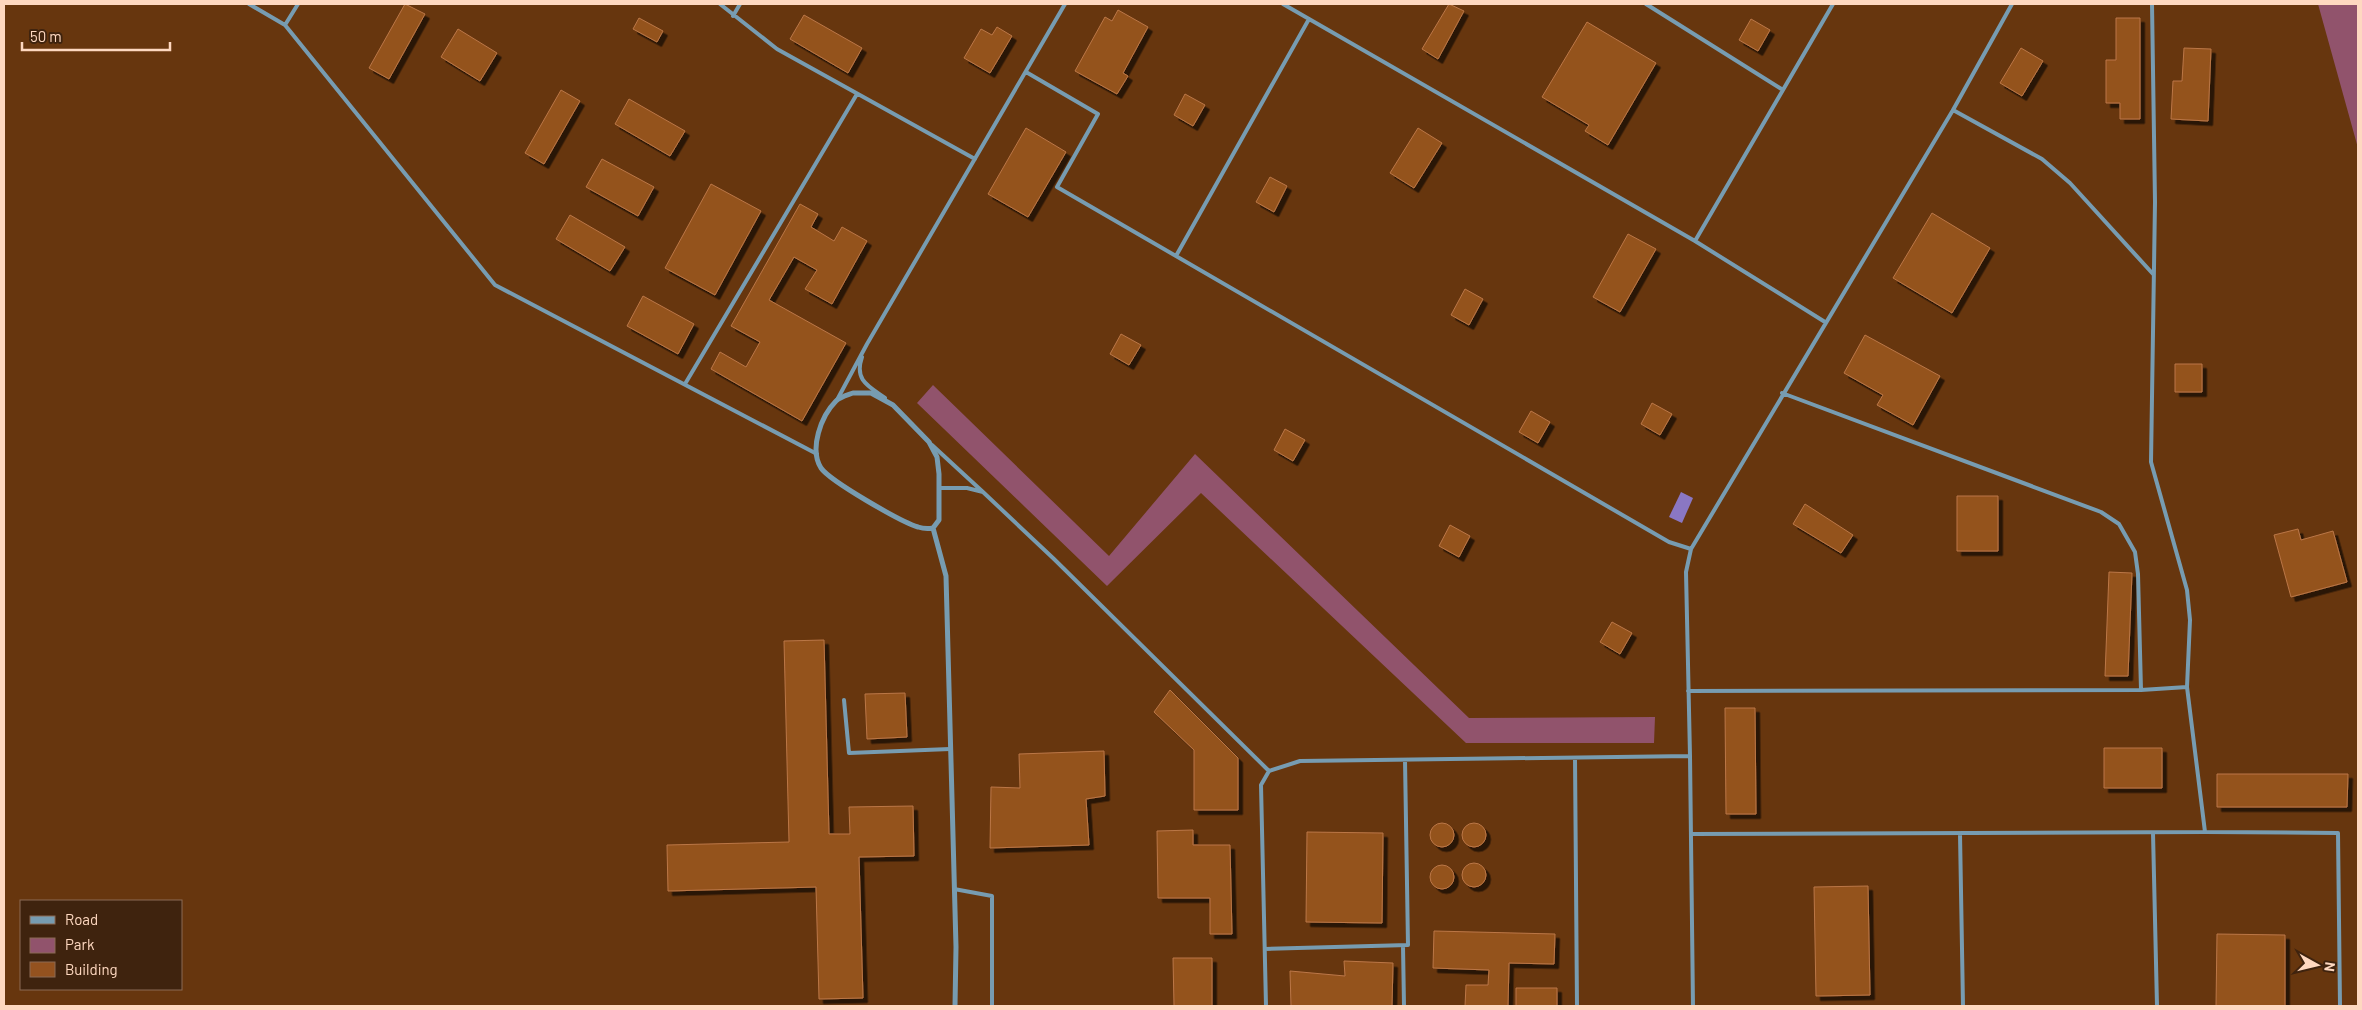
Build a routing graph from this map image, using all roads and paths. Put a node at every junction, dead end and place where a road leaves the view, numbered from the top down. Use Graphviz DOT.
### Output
graph roads {
  1 [pos="249,4"];
  2 [pos="298,4"];
  3 [pos="720,4"];
  4 [pos="740,4"];
  5 [pos="1065,4"];
  6 [pos="1283,4"];
  7 [pos="1646,4"];
  8 [pos="1833,4"];
  9 [pos="2012,4"];
  10 [pos="2152,4"];
  11 [pos="733,16"];
  12 [pos="1309,19"];
  13 [pos="285,25"];
  14 [pos="1026,72"];
  15 [pos="1783,90"];
  16 [pos="857,94"];
  17 [pos="1953,110"];
  18 [pos="975,159"];
  19 [pos="1695,241"];
  20 [pos="1176,256"];
  21 [pos="2153,274"];
  22 [pos="1825,322"];
  23 [pos="867,344"];
  24 [pos="685,384"];
  25 [pos="1782,393"];
  26 [pos="837,400"];
  27 [pos="893,405"];
  28 [pos="929,442"];
  29 [pos="817,454"];
  30 [pos="940,488"];
  31 [pos="983,492"];
  32 [pos="933,528"];
  33 [pos="1690,549"];
  34 [pos="2187,687"];
  35 [pos="2141,690"];
  36 [pos="1688,691"];
  37 [pos="844,700"];
  38 [pos="950,749"];
  39 [pos="1690,756"];
  40 [pos="1575,758"];
  41 [pos="1405,760"];
  42 [pos="1269,770"];
  43 [pos="2205,832"];
  44 [pos="1691,834"];
  45 [pos="1960,834"];
  46 [pos="2154,834"];
  47 [pos="954,889"];
  48 [pos="1403,946"];
  49 [pos="1265,949"];
  50 [pos="956,1006"];
  51 [pos="992,1006"];
  52 [pos="1266,1006"];
  53 [pos="1404,1006"];
  54 [pos="1577,1006"];
  55 [pos="1693,1006"];
  56 [pos="1963,1006"];
  57 [pos="2157,1006"];
  58 [pos="2340,1006"];
  1 -- 13 [label="lane"];
  2 -- 13 [label="lane"];
  3 -- 11 [label="lane"];
  4 -- 11 [label="lane"];
  5 -- 14 [label="lane"];
  6 -- 12 [label="lane"];
  7 -- 15 [label="lane"];
  8 -- 15 [label="lane"];
  9 -- 17 [label="lane"];
  10 -- 21 [label="lane"];
  11 -- 16 [label="lane"];
  12 -- 19 [label="lane"];
  12 -- 20 [label="lane"];
  13 -- 24 [label="lane"];
  14 -- 18 [label="lane"];
  14 -- 20 [label="lane"];
  15 -- 19 [label="lane"];
  16 -- 18 [label="lane"];
  16 -- 24 [label="lane"];
  17 -- 21 [label="lane"];
  17 -- 22 [label="lane"];
  18 -- 23 [label="lane"];
  19 -- 22 [label="lane"];
  20 -- 33 [label="lane"];
  21 -- 34 [label="lane"];
  22 -- 25 [label="lane"];
  23 -- 26 [label="lane"];
  23 -- 27 [label="lane"];
  24 -- 29 [label="lane"];
  25 -- 33 [label="lane"];
  25 -- 35 [label="lane"];
  26 -- 27 [label="street"];
  26 -- 29 [label="street"];
  27 -- 28 [label="street"];
  28 -- 30 [label="street"];
  28 -- 31 [label="lane"];
  29 -- 32 [label="street"];
  30 -- 31 [label="lane"];
  30 -- 32 [label="street"];
  31 -- 42 [label="lane"];
  32 -- 38 [label="street"];
  33 -- 36 [label="lane"];
  34 -- 35 [label="lane"];
  34 -- 43 [label="lane"];
  35 -- 36 [label="lane"];
  36 -- 39 [label="lane"];
  37 -- 38 [label="lane"];
  38 -- 47 [label="street"];
  39 -- 40 [label="lane"];
  39 -- 44 [label="lane"];
  40 -- 41 [label="lane"];
  40 -- 54 [label="lane"];
  41 -- 42 [label="lane"];
  41 -- 48 [label="lane"];
  42 -- 49 [label="lane"];
  43 -- 46 [label="lane"];
  43 -- 58 [label="lane"];
  44 -- 45 [label="lane"];
  44 -- 55 [label="lane"];
  45 -- 46 [label="lane"];
  45 -- 56 [label="lane"];
  46 -- 57 [label="lane"];
  47 -- 50 [label="street"];
  47 -- 51 [label="lane"];
  48 -- 49 [label="lane"];
  48 -- 53 [label="lane"];
  49 -- 52 [label="lane"];
}
